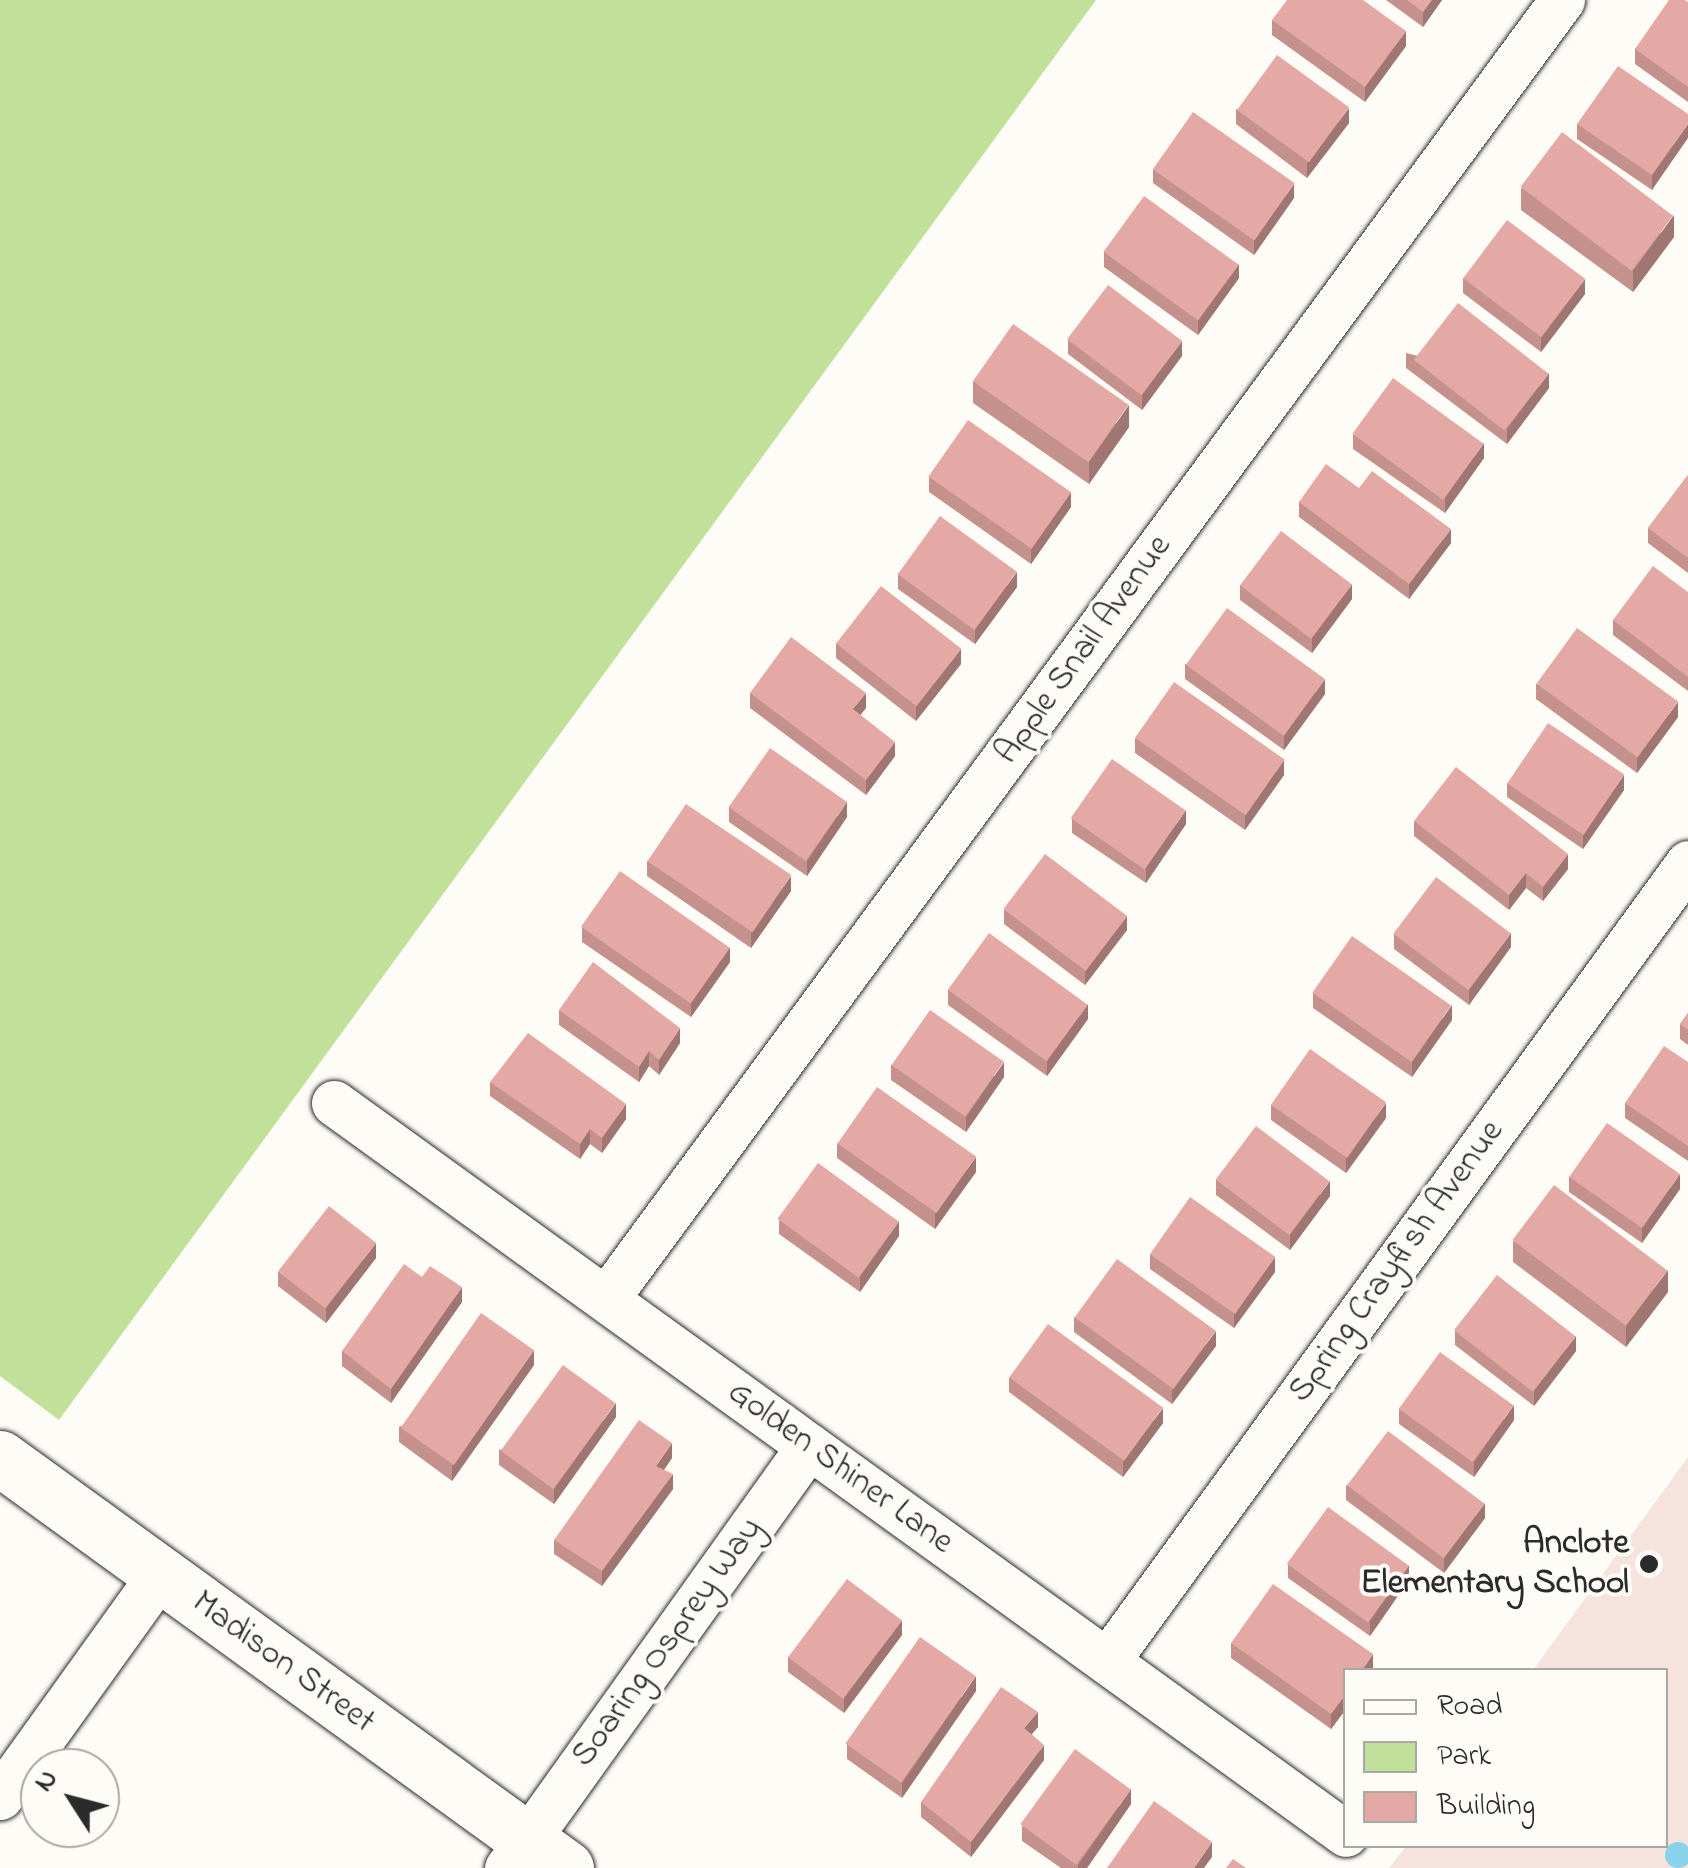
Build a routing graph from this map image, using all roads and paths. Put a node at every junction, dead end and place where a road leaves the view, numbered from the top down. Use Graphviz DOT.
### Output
graph roads {
  1 [pos="1562,0"];
  2 [pos="1688,863"];
  3 [pos="334,1103"];
  4 [pos="606,1299"];
  5 [pos="809,1446"];
  6 [pos="0,1458"];
  7 [pos="160,1574"];
  8 [pos="1106,1661"];
  9 [pos="0,1798"];
  10 [pos="1343,1832"];
  11 [pos="534,1859"];
  1 -- 4 [label="street, Apple Snail Avenue"];
  2 -- 8 [label="street, Spring Crayfish Avenue"];
  3 -- 4 [label="street, Golden Shiner Lane"];
  4 -- 5 [label="street, Golden Shiner Lane"];
  5 -- 8 [label="street, Golden Shiner Lane"];
  5 -- 11 [label="street, Soaring Osprey Way"];
  6 -- 7 [label="street, Madison Street"];
  7 -- 9 [label="street"];
  7 -- 11 [label="street, Madison Street"];
  8 -- 10 [label="street, Golden Shiner Lane"];
}
